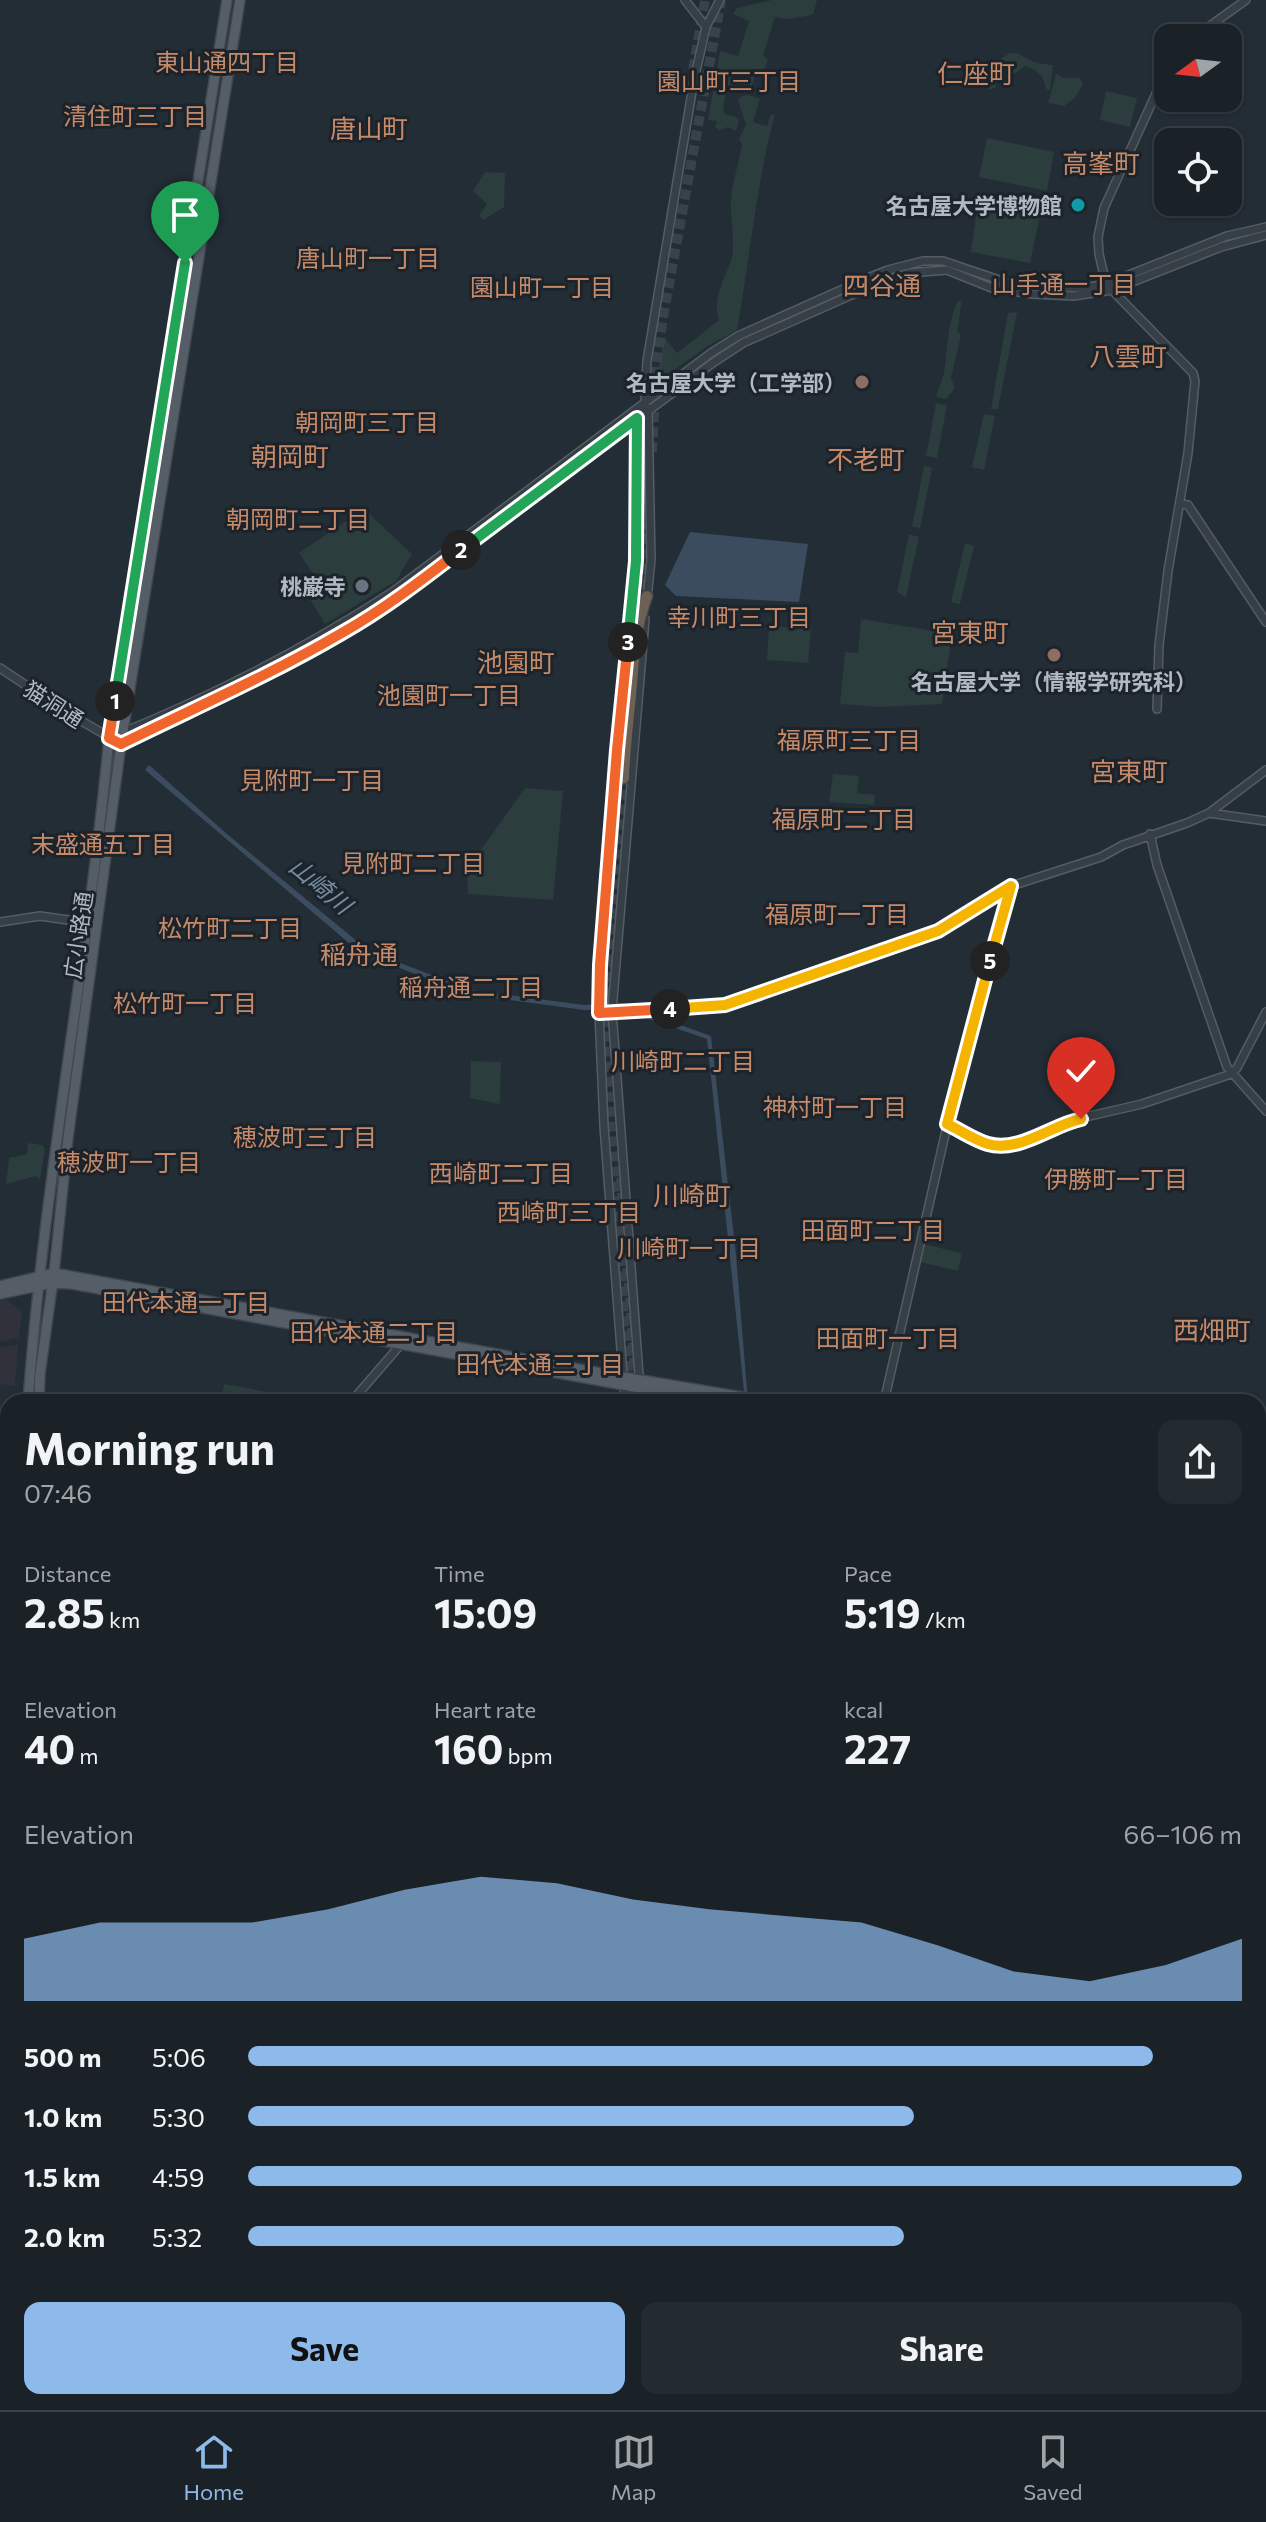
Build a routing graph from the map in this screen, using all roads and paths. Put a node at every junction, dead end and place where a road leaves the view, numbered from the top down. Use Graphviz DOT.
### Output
graph roads {
  1 [pos="227,0"];
  2 [pos="240,0"];
  3 [pos="685,0"];
  4 [pos="720,0"];
  5 [pos="1246,0"];
  6 [pos="1213,24"];
  7 [pos="706,27"];
  8 [pos="1154,98"];
  9 [pos="1266,227"];
  10 [pos="1266,235"];
  11 [pos="1109,287"];
  12 [pos="647,406"];
  13 [pos="637,418"];
  14 [pos="1181,504"];
  15 [pos="647,596"];
  16 [pos="1266,622"];
  17 [pos="0,668"];
  18 [pos="1157,709"];
  19 [pos="123,733"];
  20 [pos="109,738"];
  21 [pos="121,744"];
  22 [pos="1266,770"];
  23 [pos="624,778"];
  24 [pos="1209,813"];
  25 [pos="1266,821"];
  26 [pos="1150,834"];
  27 [pos="1011,886"];
  28 [pos="0,922"];
  29 [pos="92,924"];
  30 [pos="612,1011"];
  31 [pos="1266,1012"];
  32 [pos="599,1013"];
  33 [pos="1231,1074"];
  34 [pos="1266,1111"];
  35 [pos="947,1124"];
  36 [pos="53,1278"];
  37 [pos="40,1280"];
  38 [pos="0,1286"];
  39 [pos="0,1294"];
  40 [pos="403,1340"];
  41 [pos="623,1381"];
  42 [pos="639,1383"];
  43 [pos="29,1394"];
  44 [pos="39,1394"];
  45 [pos="358,1394"];
  46 [pos="624,1394"];
  47 [pos="640,1394"];
  48 [pos="692,1394"];
  49 [pos="717,1394"];
  50 [pos="886,1394"];
  1 -- 20 [label="main road, 広小路通"];
  2 -- 19 [label="main road, 広小路通"];
  3 -- 7 [label="street"];
  4 -- 7 [label="street"];
  5 -- 6 [label="street"];
  7 -- 12 [label="street"];
  8 -- 11 [label="street"];
  9 -- 11 [label="street"];
  10 -- 11 [label="street"];
  11 -- 12 [label="street"];
  11 -- 14 [label="street"];
  12 -- 13 [label="street"];
  12 -- 15 [label="street"];
  12 -- 19 [label="street"];
  13 -- 21 [label="street"];
  13 -- 32 [label="street"];
  14 -- 16 [label="street"];
  14 -- 18 [label="street"];
  15 -- 23 [label="highway"];
  15 -- 30 [label="street"];
  17 -- 20 [label="street, 猫洞通"];
  19 -- 20 [label="street"];
  19 -- 21 [label="main road, 広小路通"];
  20 -- 21 [label="street, 猫洞通"];
  20 -- 29 [label="main road, 広小路通"];
  21 -- 29 [label="main road, 広小路通"];
  22 -- 24 [label="street"];
  24 -- 25 [label="street"];
  24 -- 26 [label="street"];
  26 -- 27 [label="street"];
  26 -- 33 [label="street"];
  27 -- 30 [label="street"];
  27 -- 35 [label="street"];
  28 -- 29 [label="street"];
  29 -- 36 [label="main road, 広小路通"];
  29 -- 37 [label="main road, 広小路通"];
  30 -- 32 [label="street"];
  30 -- 42 [label="street"];
  31 -- 33 [label="street"];
  32 -- 41 [label="street"];
  33 -- 34 [label="street"];
  33 -- 35 [label="street"];
  35 -- 50 [label="street"];
  36 -- 37 [label="main road"];
  36 -- 40 [label="main road"];
  36 -- 44 [label="main road, 広小路通"];
  37 -- 38 [label="main road"];
  37 -- 39 [label="main road"];
  37 -- 43 [label="main road, 広小路通"];
  40 -- 41 [label="main road"];
  40 -- 45 [label="street"];
  41 -- 42 [label="main road"];
  41 -- 46 [label="street"];
  42 -- 47 [label="street"];
  42 -- 48 [label="main road"];
  42 -- 49 [label="main road"];
}
